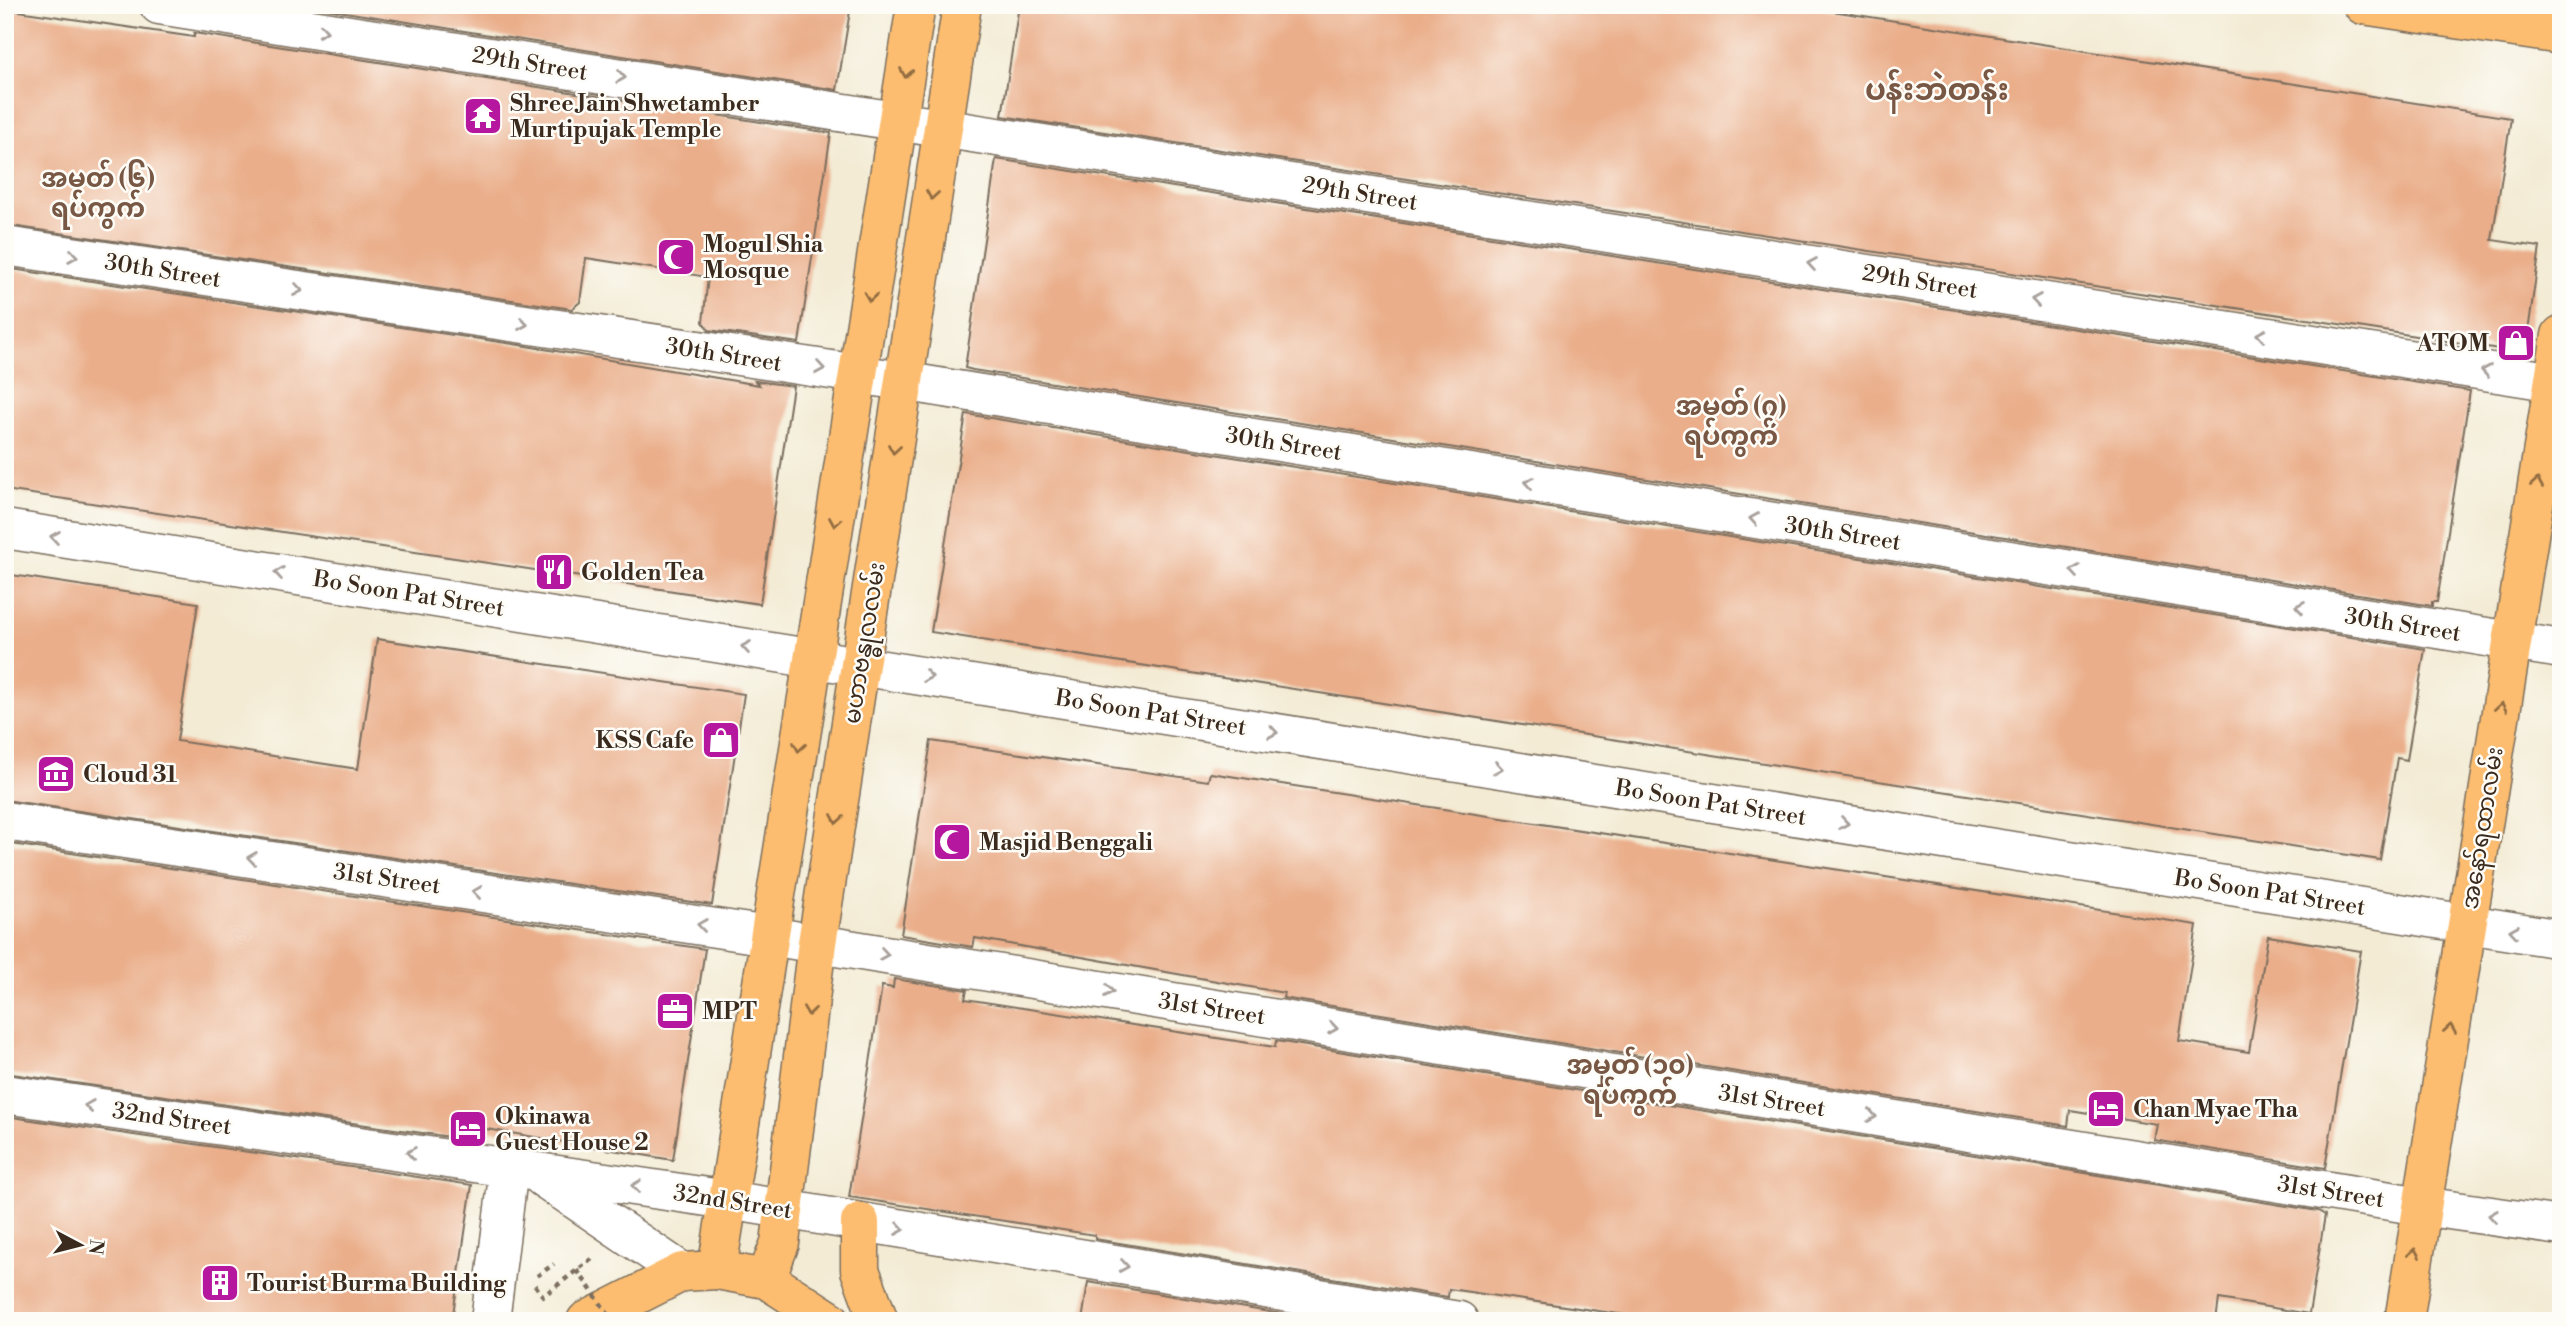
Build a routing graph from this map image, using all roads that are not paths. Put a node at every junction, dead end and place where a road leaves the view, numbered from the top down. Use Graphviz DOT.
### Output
graph roads {
  1 [pos="159,5"];
  2 [pos="916,5"];
  3 [pos="962,5"];
  4 [pos="2363,5"];
  5 [pos="2561,35"];
  6 [pos="898,120"];
  7 [pos="943,127"];
  8 [pos="5,246"];
  9 [pos="2561,335"];
  10 [pos="858,374"];
  11 [pos="905,382"];
  12 [pos="2557,382"];
  13 [pos="5,529"];
  14 [pos="2512,642"];
  15 [pos="2561,649"];
  16 [pos="813,657"];
  17 [pos="860,665"];
  18 [pos="5,821"];
  19 [pos="2467,923"];
  20 [pos="769,936"];
  21 [pos="2561,939"];
  22 [pos="817,943"];
  23 [pos="5,1094"];
  24 [pos="521,1170"];
  25 [pos="727,1200"];
  26 [pos="2421,1206"];
  27 [pos="784,1209"];
  28 [pos="860,1222"];
  29 [pos="2561,1226"];
  30 [pos="699,1271"];
  31 [pos="766,1279"];
  32 [pos="490,1321"];
  33 [pos="586,1321"];
  34 [pos="831,1321"];
  35 [pos="878,1321"];
  36 [pos="1459,1321"];
  37 [pos="2403,1321"];
  1 -- 6 [label="street, 29th Street, one-way"];
  2 -- 6 [label="main road, မဟာဗန္ဓုလလမ်း, one-way"];
  3 -- 7 [label="main road, မဟာဗန္ဓုလလမ်း"];
  4 -- 5 [label="main road"];
  6 -- 7 [label="street, 29th Street"];
  6 -- 10 [label="main road, မဟာဗန္ဓုလလမ်း, one-way"];
  7 -- 11 [label="main road, မဟာဗန္ဓုလလမ်း, one-way"];
  12 -- 7 [label="street, 29th Street, one-way"];
  8 -- 10 [label="street, 30th Street, one-way"];
  9 -- 12 [label="main road, အနော်ရထာလမ်း"];
  10 -- 11 [label="street, 30th Street"];
  10 -- 16 [label="main road, မဟာဗန္ဓုလလမ်း, one-way"];
  14 -- 11 [label="street, 30th Street, one-way"];
  11 -- 17 [label="main road, မဟာဗန္ဓုလလမ်း, one-way"];
  14 -- 12 [label="main road, အနော်ရထာလမ်း, one-way"];
  16 -- 13 [label="street, Bo Soon Pat Street, one-way"];
  14 -- 15 [label="street, 30th Street"];
  19 -- 14 [label="main road, အနော်ရထာလမ်း, one-way"];
  16 -- 17 [label="street, Bo Soon Pat Street"];
  16 -- 20 [label="main road, မဟာဗန္ဓုလလမ်း, one-way"];
  17 -- 19 [label="street, Bo Soon Pat Street, one-way"];
  17 -- 22 [label="main road, မဟာဗန္ဓုလလမ်း, one-way"];
  20 -- 18 [label="street, 31st Street, one-way"];
  21 -- 19 [label="street, Bo Soon Pat Street, one-way"];
  26 -- 19 [label="main road, အနော်ရထာလမ်း, one-way"];
  20 -- 22 [label="street, 31st Street"];
  20 -- 25 [label="main road, မဟာဗန္ဓုလလမ်း"];
  22 -- 26 [label="street, 31st Street, one-way"];
  22 -- 27 [label="main road, မဟာဗန္ဓုလလမ်း, one-way"];
  24 -- 23 [label="street, 32nd Street, one-way"];
  25 -- 24 [label="street, 32nd Street, one-way"];
  24 -- 30 [label="street"];
  24 -- 32 [label="street"];
  25 -- 27 [label="street, 32nd Street"];
  25 -- 30 [label="main road, မဟာဗန္ဓုလလမ်း"];
  29 -- 26 [label="street, 31st Street, one-way"];
  37 -- 26 [label="main road, အနော်ရထာလမ်း, one-way"];
  27 -- 28 [label="street, 32nd Street"];
  27 -- 31 [label="main road, မဟာဗန္ဓုလလမ်း"];
  28 -- 35 [label="main road"];
  28 -- 36 [label="street, 32nd Street, one-way"];
  30 -- 31 [label="main road"];
  30 -- 33 [label="main road"];
  31 -- 34 [label="main road"];
}
